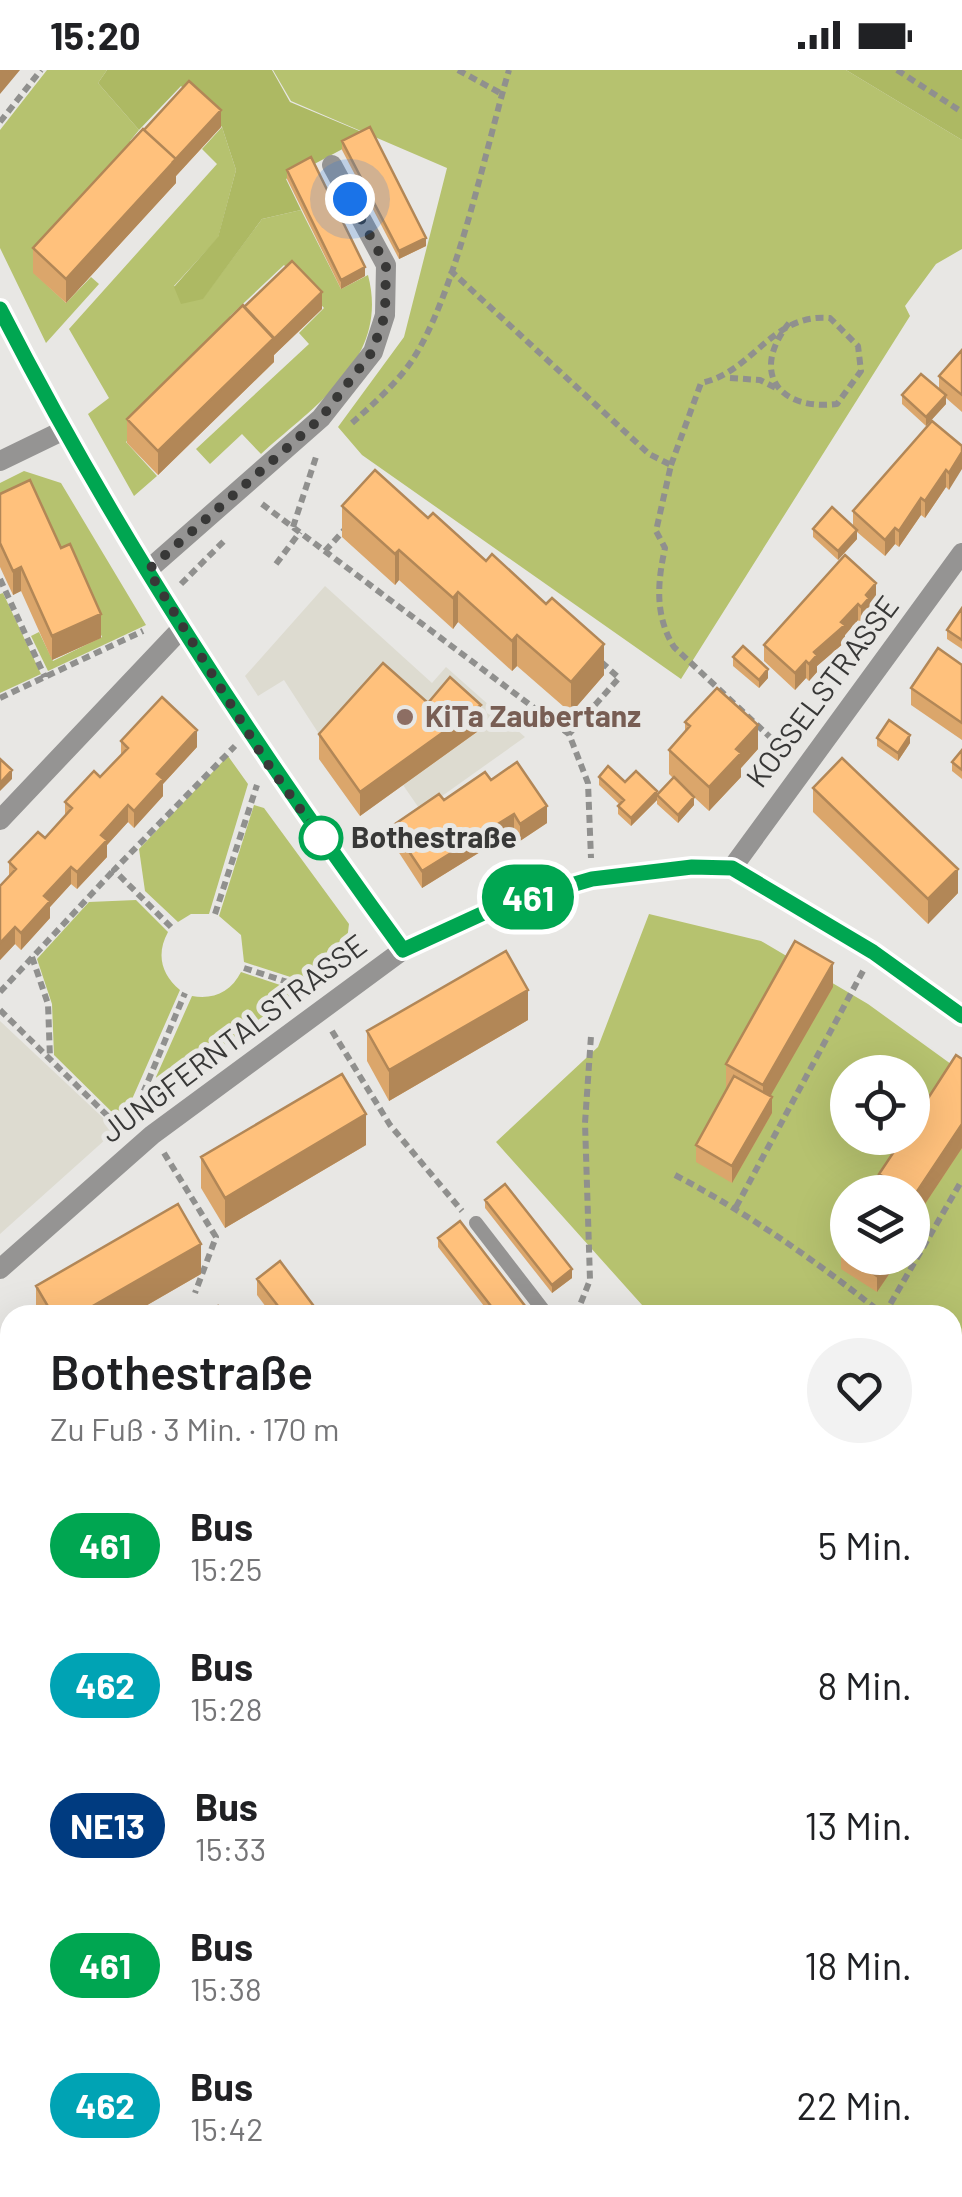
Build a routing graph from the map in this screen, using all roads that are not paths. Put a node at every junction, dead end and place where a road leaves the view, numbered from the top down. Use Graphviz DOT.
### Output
graph roads {
  1 [pos="332,166"];
  2 [pos="0,309"];
  3 [pos="62,431"];
  4 [pos="0,461"];
  5 [pos="962,553"];
  6 [pos="148,570"];
  7 [pos="180,622"];
  8 [pos="0,820"];
  9 [pos="732,868"];
  10 [pos="403,950"];
  11 [pos="962,1016"];
  12 [pos="476,1222"];
  13 [pos="0,1269"];
  14 [pos="539,1305"];
  1 -- 6 [label="street"];
  2 -- 3 [label="street"];
  3 -- 4 [label="street"];
  3 -- 6 [label="street"];
  5 -- 9 [label="street, KOSSELSTRASSE"];
  6 -- 7 [label="street"];
  7 -- 8 [label="street"];
  7 -- 10 [label="street"];
  9 -- 10 [label="street, JUNGFERNTALSTRASSE"];
  9 -- 11 [label="street"];
  10 -- 13 [label="street, JUNGFERNTALSTRASSE"];
  12 -- 14 [label="lane"];
}
